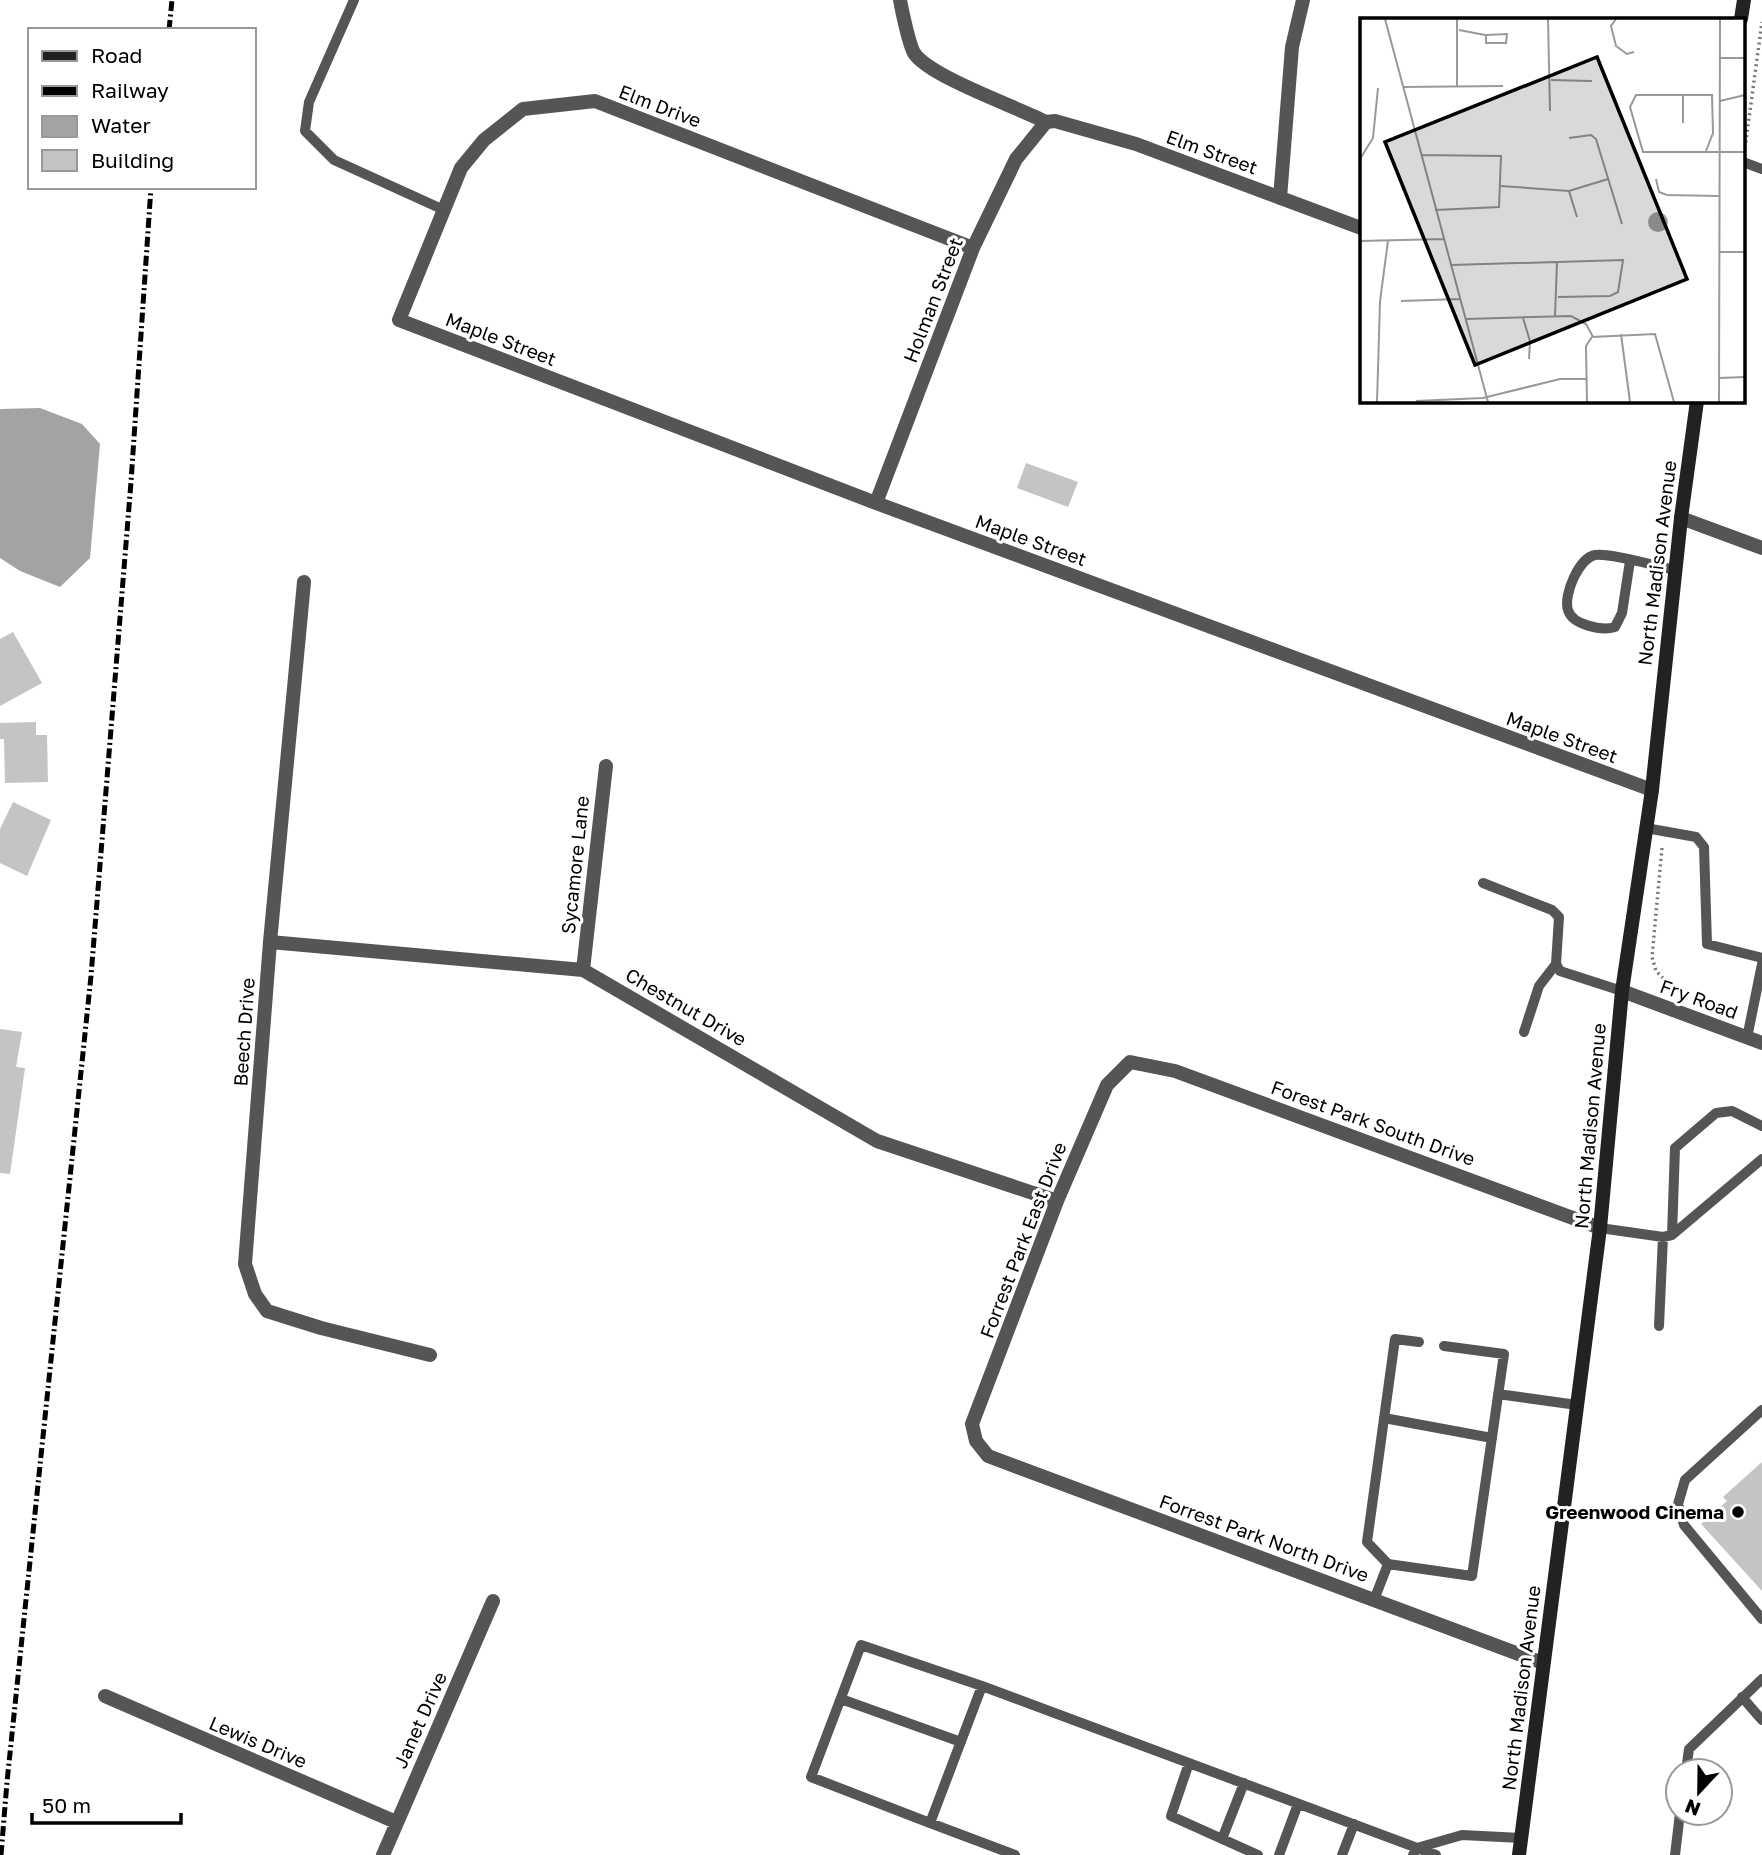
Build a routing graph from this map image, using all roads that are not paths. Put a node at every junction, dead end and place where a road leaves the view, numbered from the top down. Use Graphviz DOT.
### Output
graph roads {
  1 [pos="354,0"];
  2 [pos="900,0"];
  3 [pos="1303,0"];
  4 [pos="1744,0"];
  5 [pos="1741,18"];
  6 [pos="1046,122"];
  7 [pos="1744,162"];
  8 [pos="1762,169"];
  9 [pos="1280,198"];
  10 [pos="444,210"];
  11 [pos="1360,228"];
  12 [pos="973,248"];
  13 [pos="398,320"];
  14 [pos="1697,402"];
  15 [pos="876,503"];
  16 [pos="1681,518"];
  17 [pos="1762,548"];
  18 [pos="1630,561"];
  19 [pos="1675,570"];
  20 [pos="304,582"];
  21 [pos="606,765"];
  22 [pos="1652,790"];
  23 [pos="1646,828"];
  24 [pos="1482,883"];
  25 [pos="270,942"];
  26 [pos="1762,958"];
  27 [pos="1556,964"];
  28 [pos="1762,964"];
  29 [pos="583,970"];
  30 [pos="1622,991"];
  31 [pos="1524,1031"];
  32 [pos="1748,1038"];
  33 [pos="1762,1043"];
  34 [pos="1130,1062"];
  35 [pos="1762,1126"];
  36 [pos="1762,1159"];
  37 [pos="1057,1201"];
  38 [pos="1600,1228"];
  39 [pos="1667,1236"];
  40 [pos="1659,1326"];
  41 [pos="1419,1342"];
  42 [pos="1444,1346"];
  43 [pos="430,1355"];
  44 [pos="1498,1394"];
  45 [pos="1577,1405"];
  46 [pos="1762,1410"];
  47 [pos="1384,1418"];
  48 [pos="1492,1438"];
  49 [pos="976,1441"];
  50 [pos="1388,1564"];
  51 [pos="1374,1600"];
  52 [pos="493,1601"];
  53 [pos="1762,1619"];
  54 [pos="1543,1664"];
  55 [pos="1762,1679"];
  56 [pos="982,1686"];
  57 [pos="105,1696"];
  58 [pos="1742,1698"];
  59 [pos="841,1699"];
  60 [pos="1762,1720"];
  61 [pos="961,1742"];
  62 [pos="1688,1757"];
  63 [pos="1189,1763"];
  64 [pos="1244,1783"];
  65 [pos="1298,1804"];
  66 [pos="396,1822"];
  67 [pos="930,1823"];
  68 [pos="1354,1824"];
  69 [pos="1679,1827"];
  70 [pos="1521,1838"];
  71 [pos="1222,1839"];
  72 [pos="1415,1852"];
  73 [pos="383,1855"];
  74 [pos="1015,1855"];
  75 [pos="1258,1855"];
  76 [pos="1279,1855"];
  77 [pos="1342,1855"];
  78 [pos="1436,1855"];
  79 [pos="1519,1855"];
  80 [pos="1675,1855"];
  1 -- 10 [label="lane"];
  2 -- 6 [label="street, Elm Street"];
  3 -- 9 [label="street"];
  4 -- 5 [label="main road"];
  6 -- 9 [label="street, Elm Street"];
  6 -- 12 [label="street, Holman Street"];
  7 -- 8 [label="lane"];
  9 -- 11 [label="street, Elm Street"];
  10 -- 12 [label="street, Elm Drive"];
  10 -- 13 [label="street, Elm Drive"];
  12 -- 15 [label="street, Holman Street"];
  13 -- 15 [label="street, Maple Street"];
  14 -- 16 [label="main road, North Madison Avenue"];
  15 -- 22 [label="street, Maple Street"];
  16 -- 17 [label="street"];
  16 -- 19 [label="main road, North Madison Avenue"];
  18 -- 18 [label="lane"];
  18 -- 19 [label="lane"];
  19 -- 22 [label="main road, North Madison Avenue"];
  20 -- 25 [label="street, Beech Drive"];
  21 -- 29 [label="street, Sycamore Lane"];
  22 -- 23 [label="main road, North Madison Avenue"];
  23 -- 26 [label="lane"];
  23 -- 30 [label="main road, North Madison Avenue"];
  24 -- 27 [label="lane"];
  25 -- 29 [label="street, Chestnut Drive"];
  25 -- 43 [label="street, Beech Drive"];
  27 -- 30 [label="lane"];
  27 -- 31 [label="lane"];
  28 -- 32 [label="lane"];
  29 -- 37 [label="street, Chestnut Drive"];
  30 -- 32 [label="street, Fry Road"];
  30 -- 38 [label="main road, North Madison Avenue"];
  32 -- 33 [label="street, Fry Road"];
  34 -- 37 [label="street, Forrest Park East Drive"];
  34 -- 38 [label="street, Forest Park South Drive"];
  35 -- 39 [label="lane"];
  36 -- 39 [label="lane"];
  37 -- 49 [label="street, Forrest Park East Drive"];
  38 -- 39 [label="lane"];
  38 -- 45 [label="main road, North Madison Avenue"];
  39 -- 40 [label="lane"];
  41 -- 47 [label="lane"];
  42 -- 44 [label="lane"];
  44 -- 45 [label="lane"];
  44 -- 48 [label="lane"];
  45 -- 54 [label="main road, North Madison Avenue"];
  46 -- 53 [label="lane"];
  47 -- 48 [label="lane"];
  47 -- 50 [label="lane"];
  48 -- 50 [label="lane"];
  49 -- 51 [label="street, Forrest Park North Drive"];
  50 -- 51 [label="lane"];
  51 -- 54 [label="street, Forrest Park North Drive"];
  52 -- 66 [label="street, Janet Drive"];
  54 -- 70 [label="main road, North Madison Avenue"];
  55 -- 58 [label="lane"];
  56 -- 59 [label="lane"];
  56 -- 61 [label="lane"];
  56 -- 63 [label="lane"];
  57 -- 66 [label="street, Lewis Drive"];
  58 -- 60 [label="lane"];
  58 -- 62 [label="lane"];
  59 -- 61 [label="lane"];
  59 -- 67 [label="lane"];
  61 -- 67 [label="lane"];
  63 -- 64 [label="lane"];
  63 -- 71 [label="lane"];
  64 -- 65 [label="lane"];
  64 -- 71 [label="lane"];
  65 -- 68 [label="lane"];
  65 -- 76 [label="lane"];
  66 -- 73 [label="street, Janet Drive"];
  67 -- 74 [label="lane"];
  68 -- 72 [label="lane"];
  68 -- 77 [label="lane"];
  69 -- 80 [label="lane"];
  70 -- 72 [label="lane"];
  70 -- 79 [label="main road, North Madison Avenue"];
  71 -- 75 [label="lane"];
  72 -- 78 [label="lane"];
}
